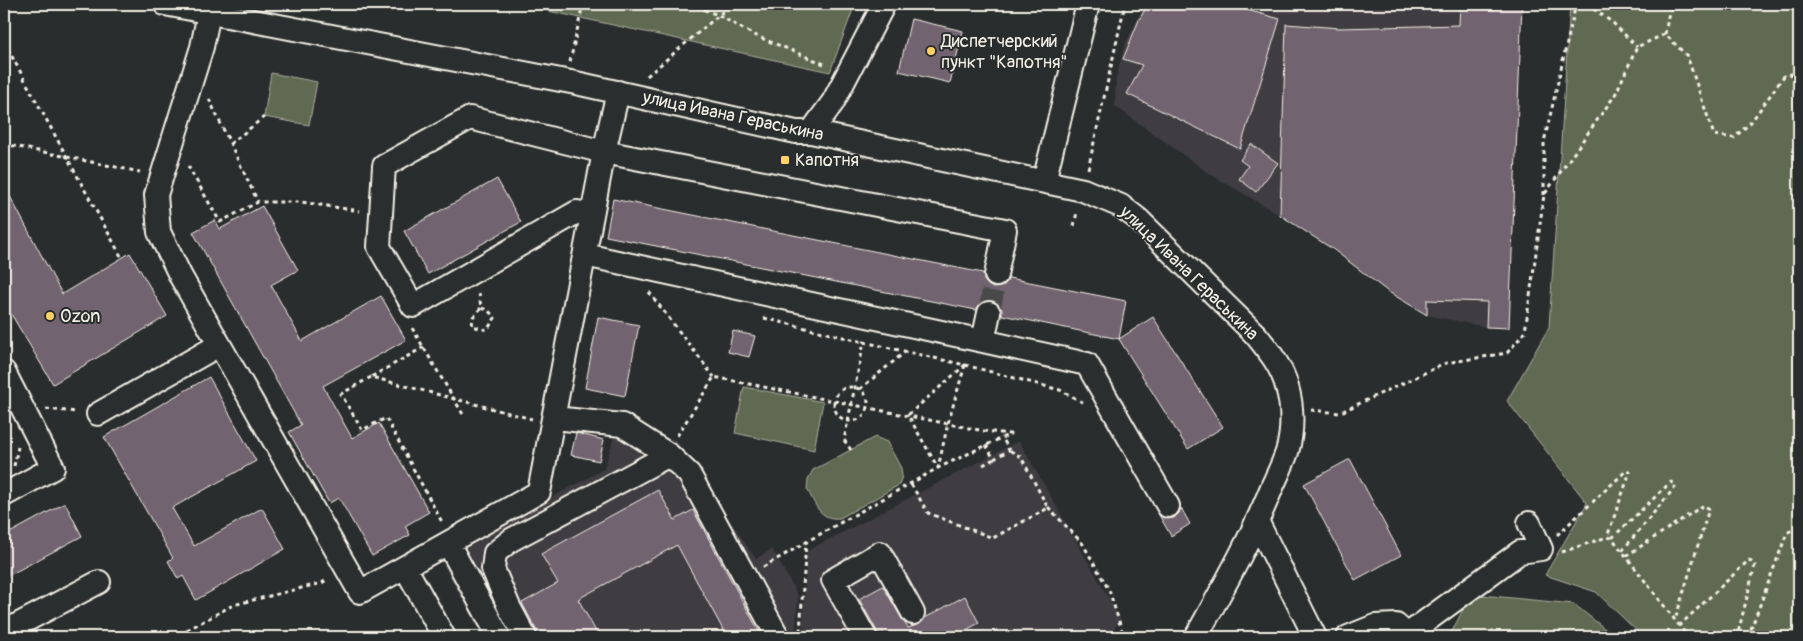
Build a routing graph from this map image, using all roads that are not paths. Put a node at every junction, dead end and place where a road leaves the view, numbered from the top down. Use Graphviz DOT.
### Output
graph roads {
  1 [pos="165,4"];
  2 [pos="884,4"];
  3 [pos="1088,4"];
  4 [pos="209,13"];
  5 [pos="618,92"];
  6 [pos="811,132"];
  7 [pos="604,152"];
  8 [pos="1044,181"];
  9 [pos="592,215"];
  10 [pos="585,255"];
  11 [pos="996,275"];
  12 [pos="989,313"];
  13 [pos="983,341"];
  14 [pos="220,345"];
  15 [pos="4,372"];
  16 [pos="98,414"];
  17 [pos="564,418"];
  18 [pos="669,454"];
  19 [pos="4,495"];
  20 [pos="1168,506"];
  21 [pos="1258,523"];
  22 [pos="1529,523"];
  23 [pos="445,534"];
  24 [pos="405,567"];
  25 [pos="99,582"];
  26 [pos="913,612"];
  27 [pos="4,632"];
  28 [pos="1407,636"];
  29 [pos="444,637"];
  30 [pos="499,637"];
  31 [pos="525,637"];
  32 [pos="778,637"];
  33 [pos="865,637"];
  34 [pos="1196,637"];
  35 [pos="1315,637"];
  36 [pos="1348,637"];
  1 -- 4 [label="street, улица Ивана Гераськина"];
  2 -- 6 [label="street"];
  3 -- 8 [label="street"];
  4 -- 5 [label="street, улица Ивана Гераськина"];
  4 -- 14 [label="street"];
  5 -- 6 [label="street, улица Ивана Гераськина"];
  5 -- 7 [label="street"];
  6 -- 8 [label="street, улица Ивана Гераськина"];
  7 -- 9 [label="street"];
  7 -- 9 [label="street"];
  7 -- 11 [label="street"];
  8 -- 21 [label="street, улица Ивана Гераськина"];
  9 -- 10 [label="street"];
  10 -- 13 [label="street"];
  10 -- 23 [label="street"];
  12 -- 13 [label="street"];
  13 -- 20 [label="street"];
  14 -- 16 [label="street"];
  14 -- 24 [label="street"];
  15 -- 19 [label="street"];
  17 -- 18 [label="street"];
  18 -- 31 [label="street"];
  18 -- 32 [label="street"];
  21 -- 34 [label="street, улица Ивана Гераськина"];
  21 -- 35 [label="street"];
  22 -- 28 [label="street"];
  23 -- 24 [label="street"];
  23 -- 30 [label="street"];
  24 -- 29 [label="street"];
  25 -- 27 [label="street"];
  26 -- 33 [label="street"];
  28 -- 36 [label="street"];
}
